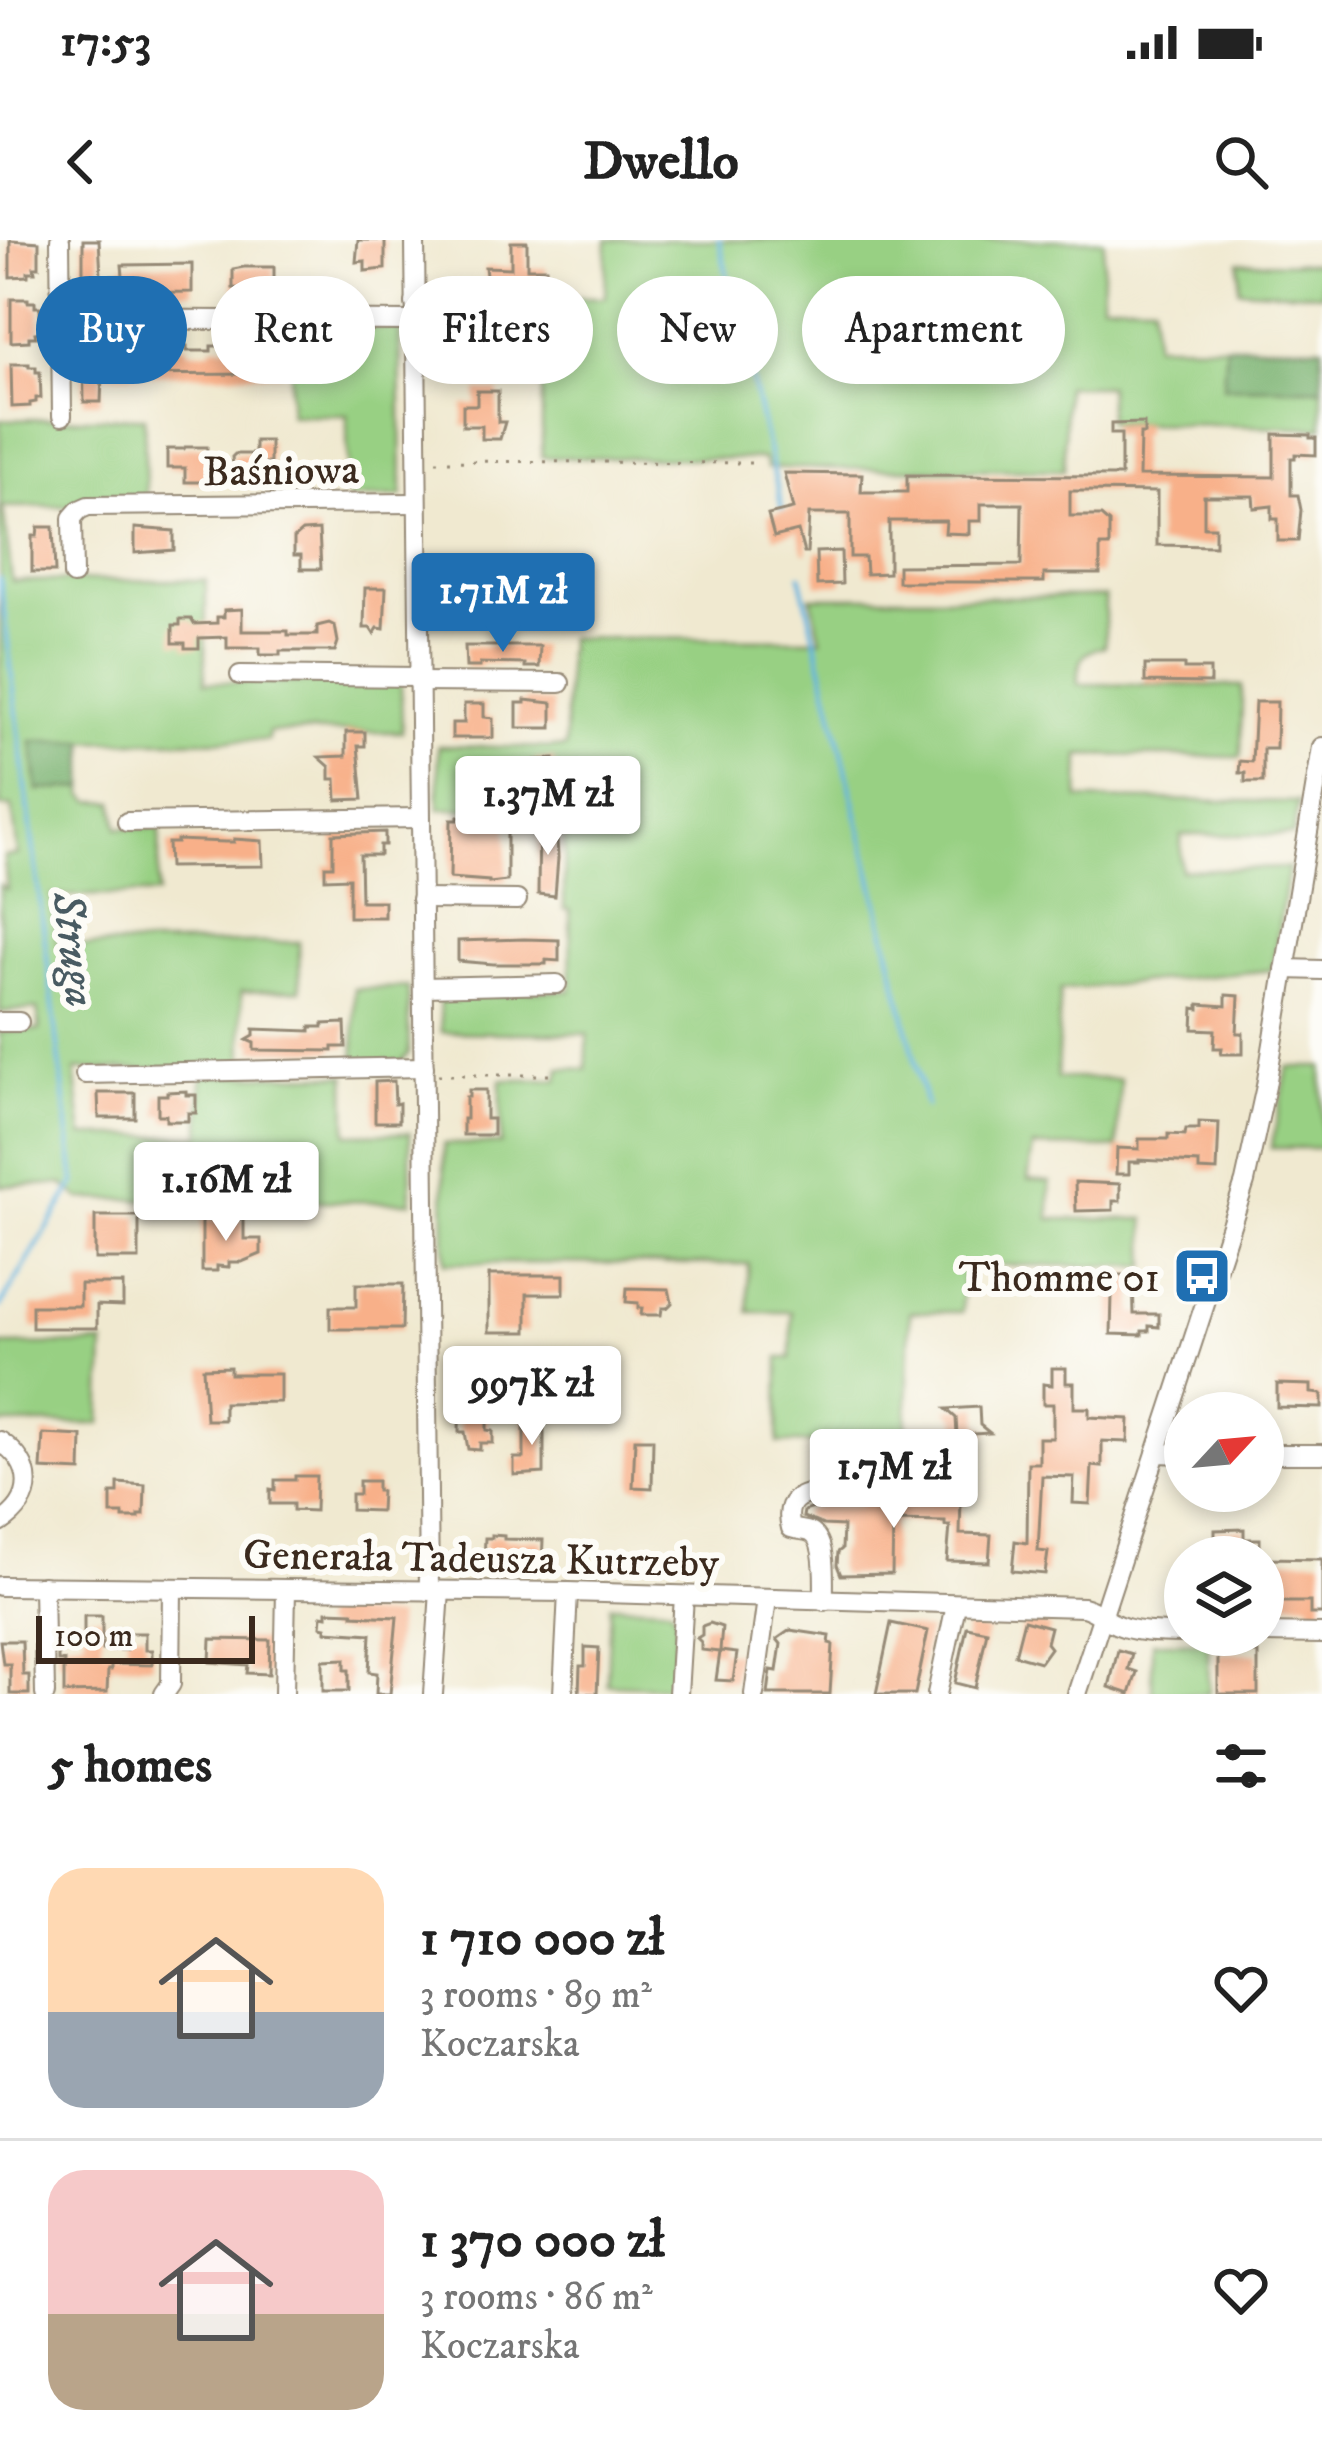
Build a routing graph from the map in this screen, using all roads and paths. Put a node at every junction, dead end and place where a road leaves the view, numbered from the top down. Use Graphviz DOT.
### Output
graph roads {
  1 [pos="60,240"];
  2 [pos="415,240"];
  3 [pos="60,276"];
  4 [pos="416,276"];
  5 [pos="399,312"];
  6 [pos="187,317"];
  7 [pos="62,384"];
  8 [pos="416,384"];
  9 [pos="62,416"];
  10 [pos="416,460"];
  11 [pos="754,463"];
  12 [pos="416,503"];
  13 [pos="73,575"];
  14 [pos="240,675"];
  15 [pos="418,680"];
  16 [pos="560,683"];
  17 [pos="1322,747"];
  18 [pos="420,818"];
  19 [pos="127,821"];
  20 [pos="421,899"];
  21 [pos="517,900"];
  22 [pos="1285,969"];
  23 [pos="1322,970"];
  24 [pos="556,984"];
  25 [pos="423,987"];
  26 [pos="424,1071"];
  27 [pos="85,1073"];
  28 [pos="551,1075"];
  29 [pos="0,1441"];
  30 [pos="1156,1453"];
  31 [pos="1164,1453"];
  32 [pos="1284,1454"];
  33 [pos="1322,1454"];
  34 [pos="854,1494"];
  35 [pos="0,1523"];
  36 [pos="0,1586"];
  37 [pos="43,1586"];
  38 [pos="172,1588"];
  39 [pos="286,1589"];
  40 [pos="435,1591"];
  41 [pos="568,1592"];
  42 [pos="684,1596"];
  43 [pos="767,1599"];
  44 [pos="824,1600"];
  45 [pos="956,1605"];
  46 [pos="1103,1615"];
  47 [pos="1164,1633"];
  48 [pos="1284,1634"];
  49 [pos="1322,1634"];
  50 [pos="45,1694"];
  51 [pos="164,1694"];
  52 [pos="284,1694"];
  53 [pos="433,1694"];
  54 [pos="563,1694"];
  55 [pos="678,1694"];
  56 [pos="754,1694"];
  57 [pos="937,1694"];
  58 [pos="1077,1694"];
  1 -- 3 [label="street"];
  2 -- 4 [label="street"];
  5 -- 6 [label="street"];
  7 -- 9 [label="street"];
  8 -- 10 [label="street"];
  10 -- 11 [label="path"];
  10 -- 12 [label="street"];
  12 -- 13 [label="street, Baśniowa"];
  12 -- 15 [label="street"];
  14 -- 15 [label="street"];
  15 -- 16 [label="street"];
  15 -- 18 [label="street"];
  17 -- 22 [label="street"];
  18 -- 19 [label="street"];
  18 -- 20 [label="street"];
  20 -- 21 [label="street"];
  20 -- 25 [label="street"];
  22 -- 23 [label="street"];
  22 -- 30 [label="street"];
  24 -- 25 [label="street"];
  25 -- 26 [label="street"];
  26 -- 27 [label="street"];
  26 -- 28 [label="path"];
  26 -- 40 [label="street"];
  29 -- 35 [label="street"];
  30 -- 31 [label="street"];
  30 -- 46 [label="street"];
  32 -- 33 [label="street"];
  34 -- 44 [label="street"];
  36 -- 37 [label="street, Generała Tadeusza Kutrzeby"];
  37 -- 38 [label="street, Generała Tadeusza Kutrzeby"];
  37 -- 50 [label="street"];
  38 -- 39 [label="street, Generała Tadeusza Kutrzeby"];
  38 -- 51 [label="street"];
  39 -- 40 [label="street, Generała Tadeusza Kutrzeby"];
  39 -- 52 [label="street"];
  40 -- 41 [label="street, Generała Tadeusza Kutrzeby"];
  40 -- 53 [label="street"];
  41 -- 42 [label="street, Generała Tadeusza Kutrzeby"];
  41 -- 54 [label="street"];
  42 -- 43 [label="street, Generała Tadeusza Kutrzeby"];
  42 -- 55 [label="street"];
  43 -- 44 [label="street, Generała Tadeusza Kutrzeby"];
  43 -- 56 [label="street"];
  44 -- 45 [label="street, Generała Tadeusza Kutrzeby"];
  45 -- 46 [label="street, Generała Tadeusza Kutrzeby"];
  45 -- 57 [label="street"];
  46 -- 47 [label="street, Generała Tadeusza Kutrzeby"];
  46 -- 58 [label="street"];
  48 -- 49 [label="street"];
}
